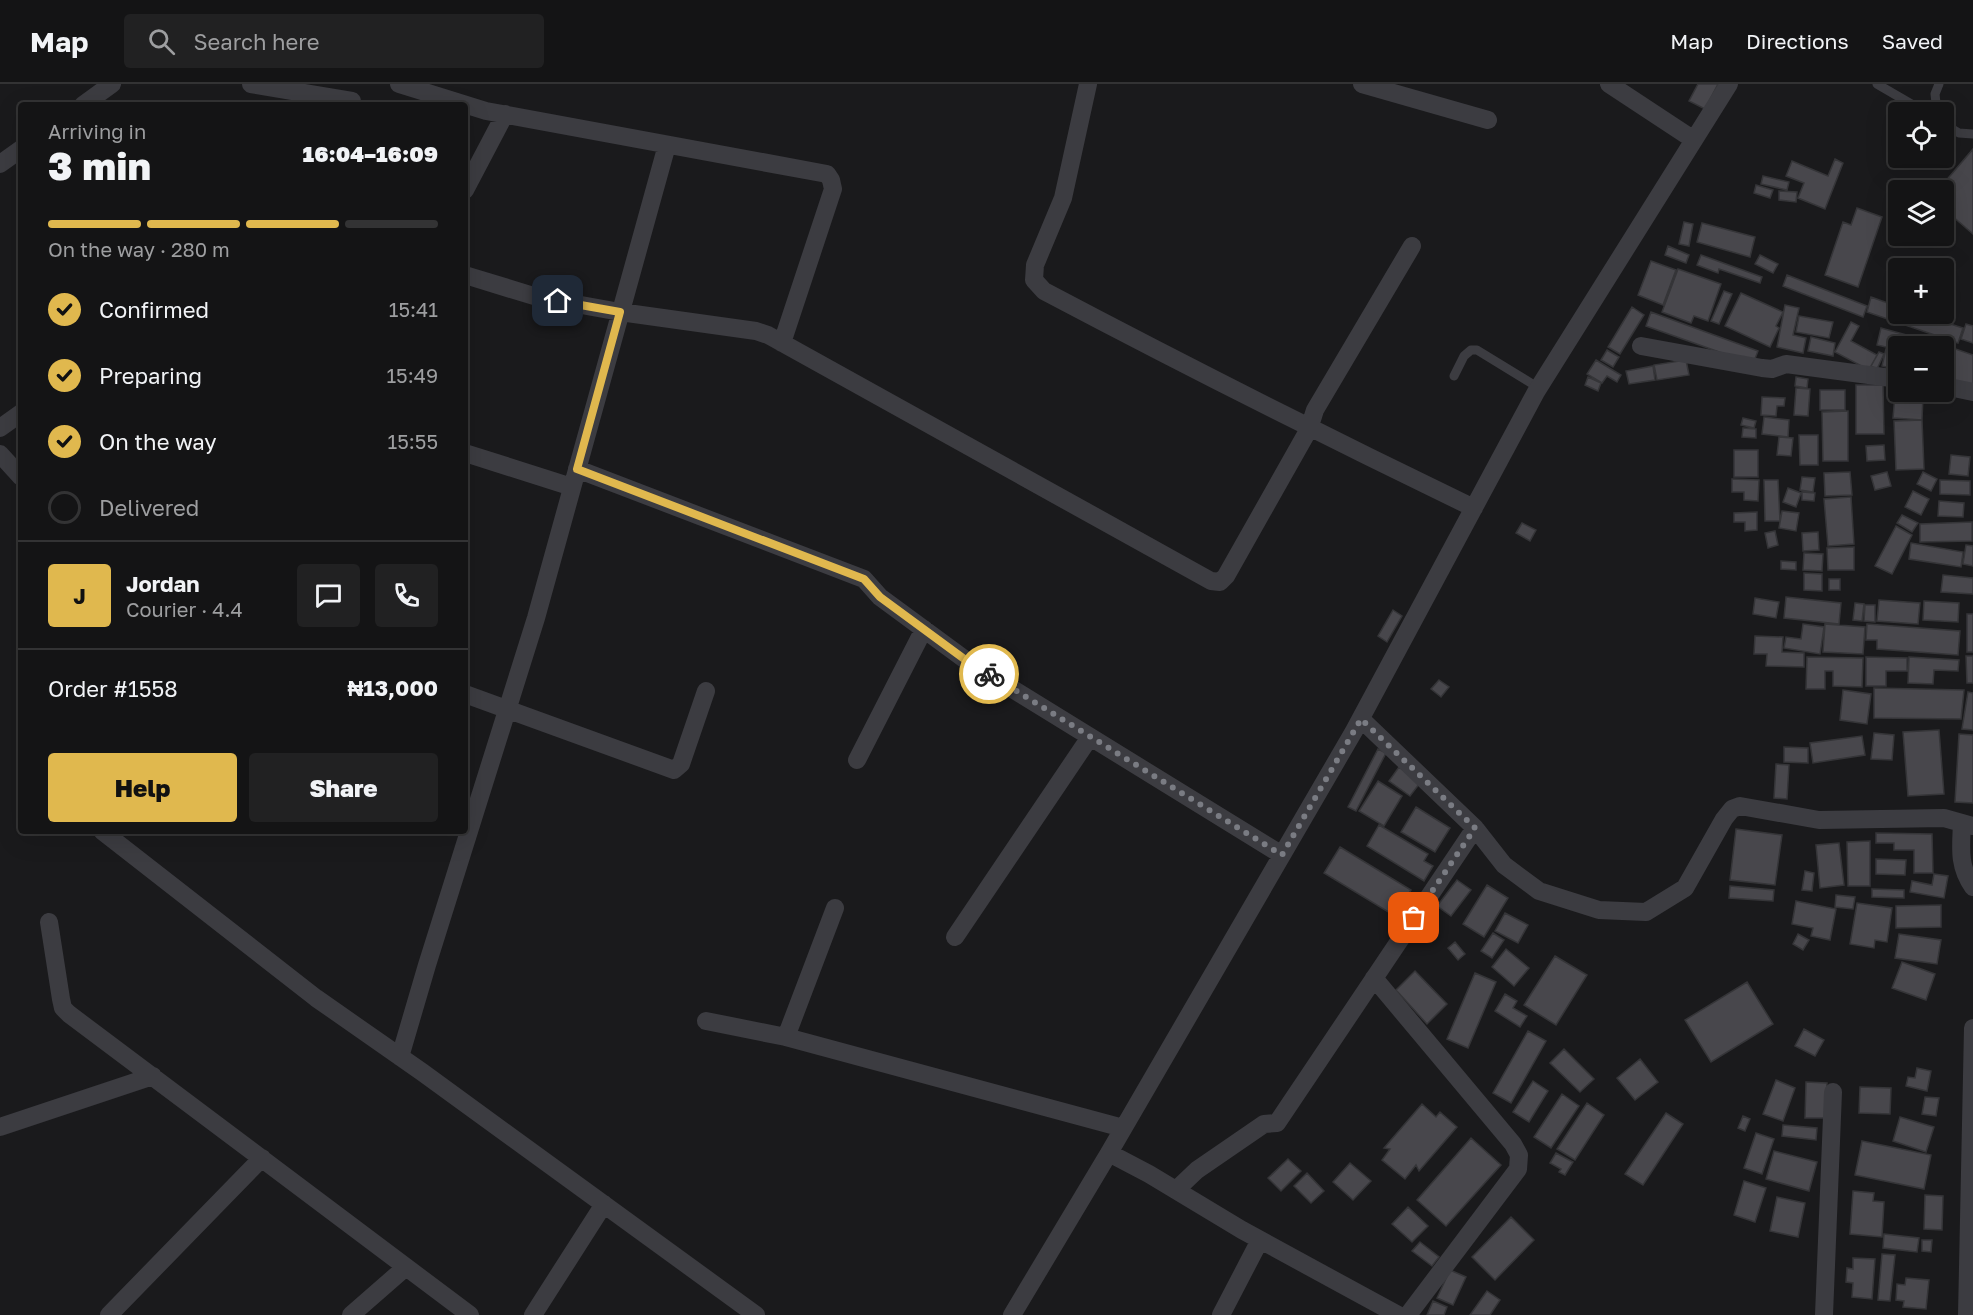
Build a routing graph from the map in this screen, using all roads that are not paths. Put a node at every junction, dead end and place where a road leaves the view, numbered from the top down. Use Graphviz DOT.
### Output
graph roads {
  1 [pos="112,84"];
  2 [pos="251,84"];
  3 [pos="358,84"];
  4 [pos="399,84"];
  5 [pos="1088,84"];
  6 [pos="1362,84"];
  7 [pos="1609,84"];
  8 [pos="1729,84"];
  9 [pos="1878,84"];
  10 [pos="1939,84"];
  11 [pos="87,102"];
  12 [pos="346,102"];
  13 [pos="351,102"];
  14 [pos="457,102"];
  15 [pos="1909,102"];
  16 [pos="1936,102"];
  17 [pos="468,105"];
  18 [pos="505,114"];
  19 [pos="1488,120"];
  20 [pos="1954,131"];
  21 [pos="1973,134"];
  22 [pos="1694,140"];
  23 [pos="667,145"];
  24 [pos="18,151"];
  25 [pos="0,164"];
  26 [pos="468,184"];
  27 [pos="1412,246"];
  28 [pos="468,276"];
  29 [pos="620,312"];
  30 [pos="782,343"];
  31 [pos="1641,346"];
  32 [pos="1454,376"];
  33 [pos="1888,378"];
  34 [pos="1539,388"];
  35 [pos="1954,388"];
  36 [pos="1973,393"];
  37 [pos="18,415"];
  38 [pos="0,428"];
  39 [pos="1309,429"];
  40 [pos="0,454"];
  41 [pos="468,454"];
  42 [pos="577,469"];
  43 [pos="18,474"];
  44 [pos="572,487"];
  45 [pos="1474,508"];
  46 [pos="924,629"];
  47 [pos="706,691"];
  48 [pos="468,695"];
  49 [pos="507,708"];
  50 [pos="1361,719"];
  51 [pos="1090,737"];
  52 [pos="857,760"];
  53 [pos="1967,824"];
  54 [pos="1475,828"];
  55 [pos="106,834"];
  56 [pos="1282,855"];
  57 [pos="1973,887"];
  58 [pos="835,908"];
  59 [pos="49,922"];
  60 [pos="955,937"];
  61 [pos="1374,978"];
  62 [pos="706,1021"];
  63 [pos="1973,1028"];
  64 [pos="786,1037"];
  65 [pos="400,1057"];
  66 [pos="153,1076"];
  67 [pos="1833,1092"];
  68 [pos="0,1127"];
  69 [pos="1123,1128"];
  70 [pos="1109,1153"];
  71 [pos="262,1158"];
  72 [pos="1177,1189"];
  73 [pos="604,1204"];
  74 [pos="1260,1240"];
  75 [pos="406,1267"];
  76 [pos="110,1315"];
  77 [pos="351,1315"];
  78 [pos="470,1315"];
  79 [pos="533,1315"];
  80 [pos="756,1315"];
  81 [pos="1012,1315"];
  82 [pos="1221,1315"];
  83 [pos="1398,1315"];
  84 [pos="1408,1315"];
  85 [pos="1824,1315"];
  86 [pos="1967,1315"];
  1 -- 11 [label="street"];
  2 -- 12 [label="street"];
  3 -- 13 [label="street"];
  4 -- 14 [label="street"];
  5 -- 39 [label="street"];
  6 -- 19 [label="street"];
  7 -- 22 [label="street"];
  8 -- 22 [label="street"];
  9 -- 15 [label="lane"];
  10 -- 16 [label="lane"];
  17 -- 18 [label="street"];
  18 -- 23 [label="street"];
  18 -- 26 [label="street"];
  20 -- 21 [label="lane"];
  22 -- 34 [label="street"];
  23 -- 29 [label="street"];
  23 -- 30 [label="street"];
  24 -- 25 [label="street"];
  27 -- 39 [label="street"];
  28 -- 29 [label="street"];
  29 -- 30 [label="street"];
  29 -- 42 [label="street"];
  30 -- 39 [label="street"];
  31 -- 33 [label="street"];
  32 -- 34 [label="lane"];
  34 -- 45 [label="street"];
  35 -- 36 [label="street"];
  37 -- 38 [label="street"];
  39 -- 45 [label="street"];
  40 -- 43 [label="street"];
  41 -- 44 [label="street"];
  42 -- 44 [label="street"];
  42 -- 46 [label="street"];
  44 -- 49 [label="street"];
  45 -- 50 [label="street"];
  46 -- 51 [label="street"];
  46 -- 52 [label="street"];
  47 -- 49 [label="street"];
  48 -- 49 [label="street"];
  49 -- 65 [label="street"];
  50 -- 54 [label="street"];
  50 -- 56 [label="street"];
  51 -- 56 [label="street"];
  51 -- 60 [label="street"];
  53 -- 54 [label="street"];
  53 -- 57 [label="street"];
  54 -- 61 [label="street"];
  55 -- 65 [label="street"];
  56 -- 69 [label="street"];
  58 -- 64 [label="street"];
  59 -- 66 [label="street"];
  61 -- 72 [label="street"];
  61 -- 84 [label="street"];
  62 -- 64 [label="street"];
  63 -- 86 [label="street"];
  64 -- 69 [label="street"];
  65 -- 73 [label="street"];
  66 -- 68 [label="street"];
  66 -- 71 [label="street"];
  67 -- 85 [label="street"];
  69 -- 70 [label="street"];
  70 -- 72 [label="street"];
  70 -- 81 [label="street"];
  71 -- 75 [label="street"];
  71 -- 76 [label="street"];
  72 -- 74 [label="street"];
  73 -- 79 [label="street"];
  73 -- 80 [label="street"];
  74 -- 82 [label="street"];
  74 -- 83 [label="street"];
  75 -- 77 [label="street"];
  75 -- 78 [label="street"];
}
